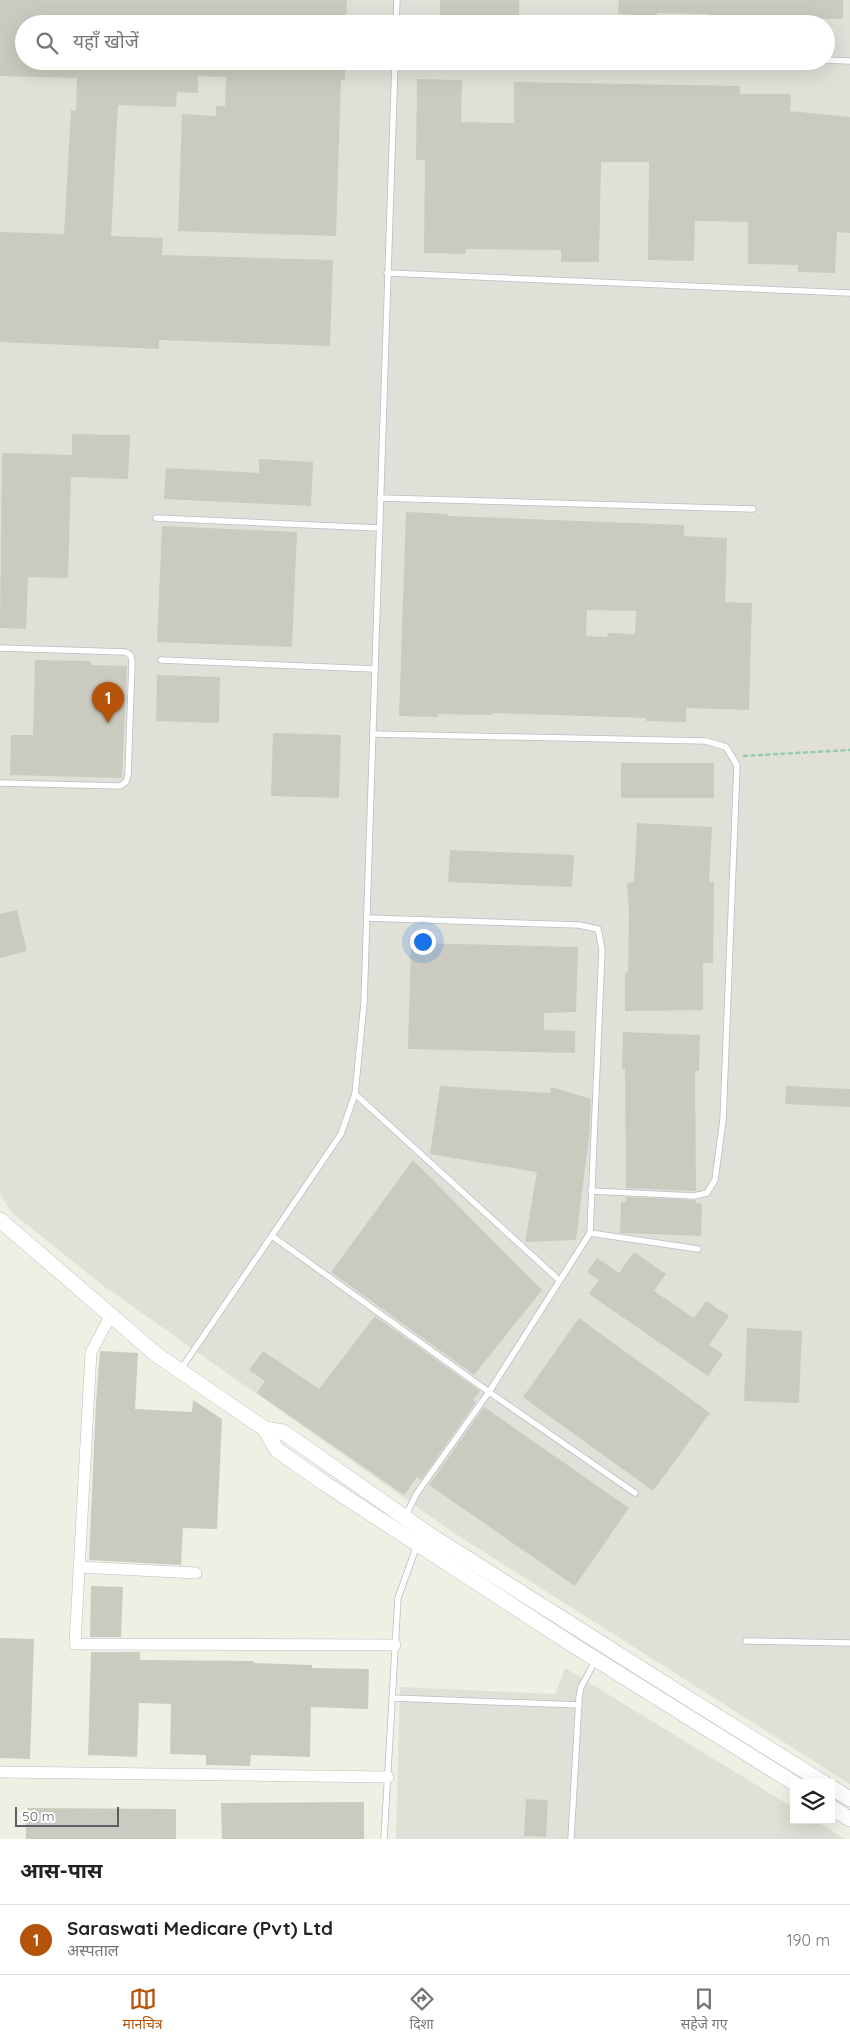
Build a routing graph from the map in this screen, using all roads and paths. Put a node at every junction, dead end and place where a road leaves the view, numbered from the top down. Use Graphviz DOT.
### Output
graph roads {
  1 [pos="397,0"];
  2 [pos="396,15"];
  3 [pos="835,60"];
  4 [pos="850,61"];
  5 [pos="394,70"];
  6 [pos="387,273"];
  7 [pos="850,293"];
  8 [pos="380,498"];
  9 [pos="753,509"];
  10 [pos="156,518"];
  11 [pos="379,528"];
  12 [pos="0,648"];
  13 [pos="161,660"];
  14 [pos="375,670"];
  15 [pos="373,734"];
  16 [pos="850,750"];
  17 [pos="732,757"];
  18 [pos="0,783"];
  19 [pos="367,918"];
  20 [pos="355,1094"];
  21 [pos="591,1190"];
  22 [pos="0,1220"];
  23 [pos="590,1233"];
  24 [pos="272,1236"];
  25 [pos="698,1249"];
  26 [pos="559,1280"];
  27 [pos="110,1315"];
  28 [pos="180,1371"];
  29 [pos="489,1392"];
  30 [pos="265,1428"];
  31 [pos="635,1493"];
  32 [pos="405,1517"];
  33 [pos="422,1539"];
  34 [pos="79,1567"];
  35 [pos="196,1573"];
  36 [pos="746,1641"];
  37 [pos="850,1643"];
  38 [pos="395,1645"];
  39 [pos="596,1659"];
  40 [pos="392,1698"];
  41 [pos="579,1705"];
  42 [pos="0,1772"];
  43 [pos="388,1777"];
  44 [pos="818,1779"];
  45 [pos="790,1780"];
  46 [pos="835,1790"];
  47 [pos="850,1799"];
  48 [pos="835,1810"];
  49 [pos="850,1819"];
  50 [pos="384,1839"];
  51 [pos="571,1839"];
  1 -- 2 [label="lane"];
  3 -- 4 [label="lane"];
  5 -- 6 [label="lane"];
  6 -- 7 [label="lane"];
  6 -- 8 [label="lane"];
  8 -- 9 [label="lane"];
  8 -- 11 [label="lane"];
  10 -- 11 [label="lane"];
  11 -- 14 [label="lane"];
  12 -- 18 [label="lane"];
  13 -- 14 [label="lane"];
  14 -- 15 [label="lane"];
  15 -- 17 [label="lane"];
  15 -- 19 [label="lane"];
  16 -- 17 [label="path"];
  17 -- 21 [label="lane"];
  19 -- 20 [label="lane"];
  19 -- 21 [label="lane"];
  20 -- 24 [label="lane"];
  20 -- 26 [label="lane"];
  21 -- 23 [label="lane"];
  22 -- 27 [label="street"];
  23 -- 25 [label="lane"];
  23 -- 26 [label="lane"];
  24 -- 28 [label="lane"];
  24 -- 29 [label="lane"];
  26 -- 29 [label="lane"];
  27 -- 28 [label="street"];
  27 -- 34 [label="street"];
  28 -- 30 [label="street"];
  29 -- 31 [label="lane"];
  29 -- 32 [label="lane"];
  30 -- 32 [label="street"];
  30 -- 33 [label="street"];
  32 -- 33 [label="street"];
  33 -- 38 [label="lane"];
  33 -- 39 [label="street"];
  33 -- 44 [label="street"];
  34 -- 35 [label="street"];
  34 -- 38 [label="street"];
  36 -- 37 [label="lane"];
  38 -- 40 [label="lane"];
  39 -- 41 [label="lane"];
  39 -- 45 [label="street"];
  40 -- 41 [label="lane"];
  40 -- 43 [label="lane"];
  41 -- 51 [label="lane"];
  42 -- 43 [label="street"];
  43 -- 50 [label="lane"];
  46 -- 47 [label="street"];
  48 -- 49 [label="street"];
}
